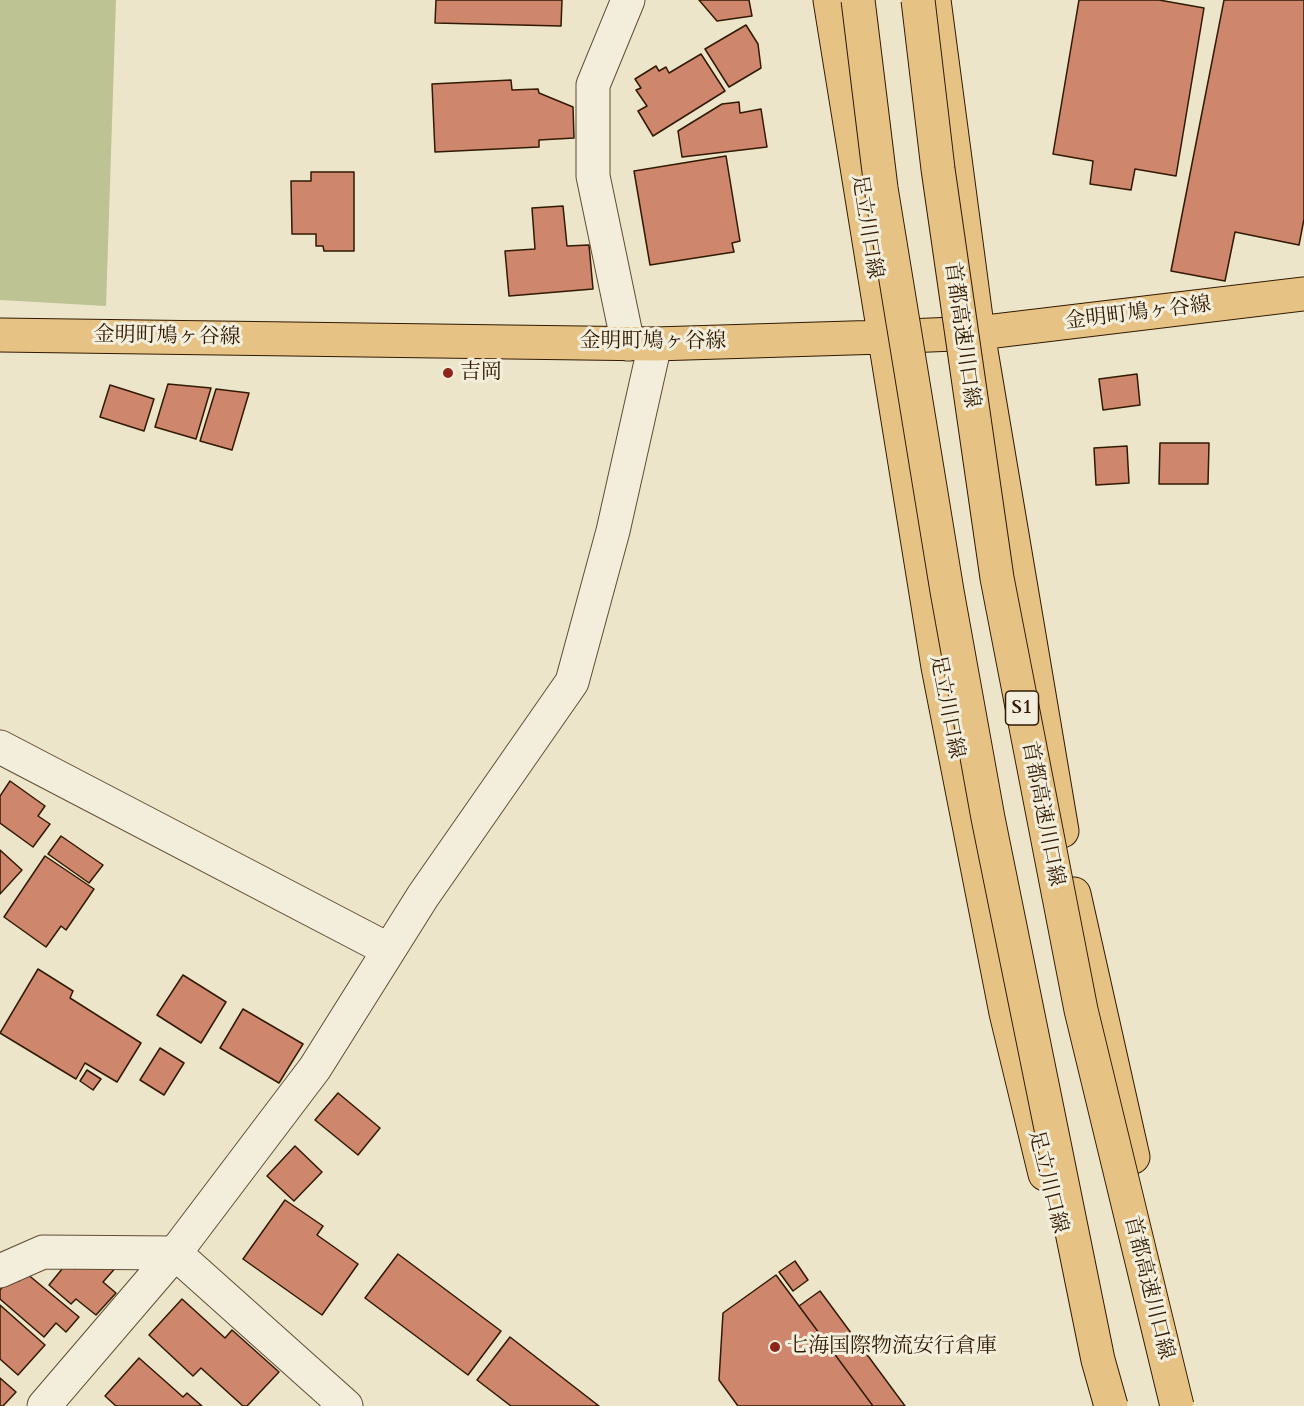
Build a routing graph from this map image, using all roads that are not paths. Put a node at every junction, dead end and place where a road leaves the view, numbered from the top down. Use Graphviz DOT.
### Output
graph roads {
  1 [pos="628,0"];
  2 [pos="918,0"];
  3 [pos="934,0"];
  4 [pos="839,1"];
  5 [pos="1304,294"];
  6 [pos="978,333"];
  7 [pos="0,335"];
  8 [pos="883,337"];
  9 [pos="641,344"];
  10 [pos="2,753"];
  11 [pos="389,950"];
  12 [pos="175,1252"];
  13 [pos="0,1271"];
  14 [pos="44,1406"];
  15 [pos="346,1406"];
  16 [pos="1100,1406"];
  17 [pos="1111,1406"];
  18 [pos="1177,1406"];
  19 [pos="1192,1406"];
  1 -- 9 [label="street"];
  2 -- 18 [label="main road, 首都高速川口線 / S1, bridge"];
  3 -- 6 [label="main road"];
  4 -- 8 [label="main road, 足立川口線"];
  4 -- 17 [label="main road, bridge"];
  5 -- 6 [label="main road, 金明町鳩ヶ谷線"];
  6 -- 8 [label="main road, 金明町鳩ヶ谷線"];
  6 -- 19 [label="main road"];
  7 -- 9 [label="main road, 金明町鳩ヶ谷線"];
  8 -- 9 [label="main road, 金明町鳩ヶ谷線"];
  8 -- 16 [label="main road, 足立川口線"];
  9 -- 11 [label="street"];
  10 -- 11 [label="street"];
  11 -- 12 [label="street"];
  12 -- 13 [label="street"];
  12 -- 14 [label="street"];
  12 -- 15 [label="street"];
}
